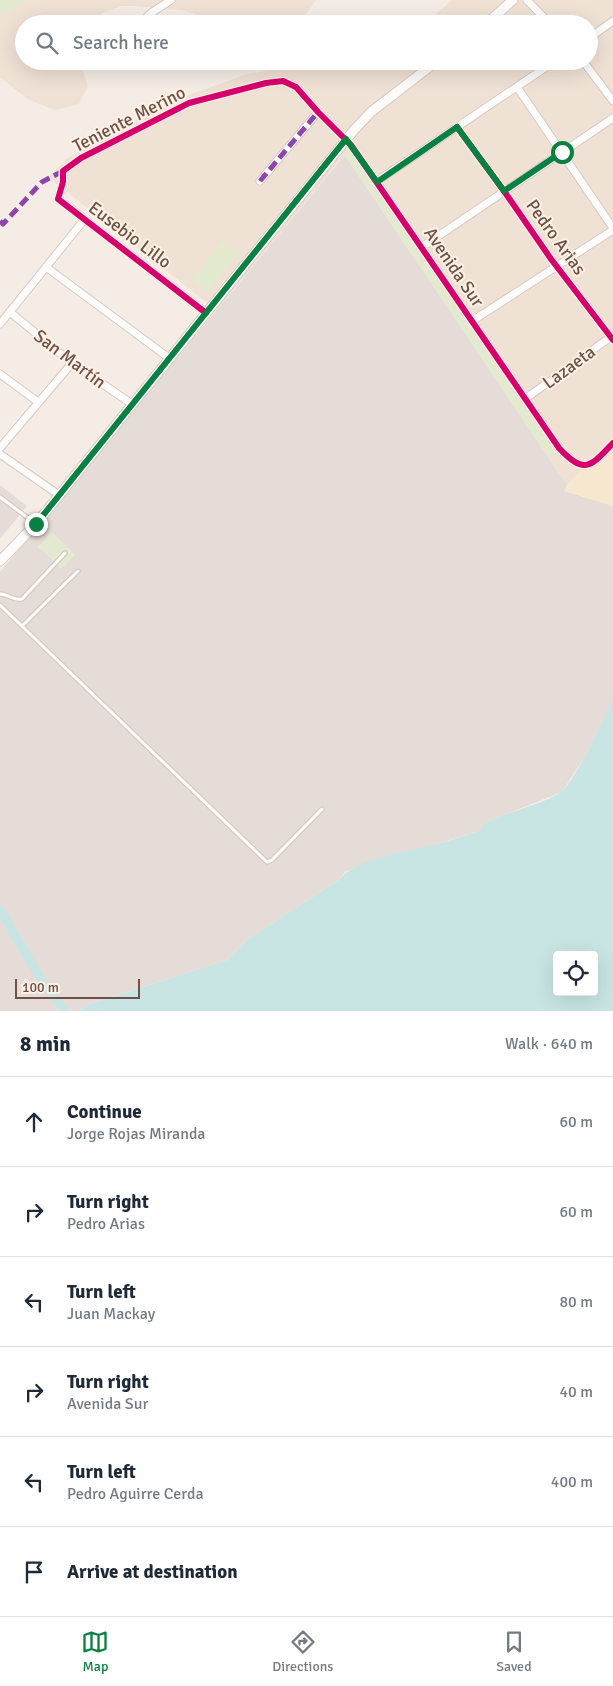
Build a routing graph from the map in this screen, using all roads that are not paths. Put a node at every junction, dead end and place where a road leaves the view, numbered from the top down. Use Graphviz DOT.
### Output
graph roads {
  1 [pos="513,0"];
  2 [pos="527,0"];
  3 [pos="168,1"];
  4 [pos="149,15"];
  5 [pos="496,15"];
  6 [pos="541,15"];
  7 [pos="613,21"];
  8 [pos="598,32"];
  9 [pos="425,70"];
  10 [pos="542,70"];
  11 [pos="590,70"];
  12 [pos="296,87"];
  13 [pos="518,87"];
  14 [pos="613,101"];
  15 [pos="318,112"];
  16 [pos="613,118"];
  17 [pos="457,127"];
  18 [pos="346,139"];
  19 [pos="562,152"];
  20 [pos="64,171"];
  21 [pos="260,181"];
  22 [pos="377,182"];
  23 [pos="504,191"];
  24 [pos="84,220"];
  25 [pos="612,224"];
  26 [pos="422,247"];
  27 [pos="556,266"];
  28 [pos="46,267"];
  29 [pos="10,312"];
  30 [pos="206,312"];
  31 [pos="472,321"];
  32 [pos="0,324"];
  33 [pos="612,337"];
  34 [pos="169,358"];
  35 [pos="72,363"];
  36 [pos="0,374"];
  37 [pos="525,399"];
  38 [pos="38,402"];
  39 [pos="132,404"];
  40 [pos="613,443"];
  41 [pos="0,448"];
  42 [pos="0,454"];
  43 [pos="59,495"];
  44 [pos="0,497"];
  45 [pos="36,524"];
  46 [pos="65,554"];
  47 [pos="0,561"];
  48 [pos="78,571"];
  49 [pos="0,594"];
  50 [pos="0,605"];
  51 [pos="22,626"];
  52 [pos="322,809"];
  1 -- 5 [label="street"];
  2 -- 6 [label="street"];
  3 -- 4 [label="street"];
  7 -- 8 [label="street"];
  9 -- 18 [label="street"];
  10 -- 13 [label="street"];
  11 -- 14 [label="street"];
  12 -- 15 [label="street, Avenida Sur"];
  12 -- 20 [label="street, Teniente Merino"];
  13 -- 17 [label="street"];
  13 -- 19 [label="street"];
  15 -- 18 [label="street, Avenida Sur"];
  15 -- 21 [label="street"];
  16 -- 19 [label="street"];
  17 -- 22 [label="street"];
  17 -- 23 [label="street, Pedro Arias"];
  18 -- 22 [label="street, Avenida Sur"];
  18 -- 30 [label="street"];
  19 -- 23 [label="street"];
  19 -- 25 [label="street"];
  20 -- 24 [label="street, Eusebio Lillo"];
  22 -- 26 [label="street, Avenida Sur"];
  23 -- 26 [label="street"];
  23 -- 27 [label="street, Pedro Arias"];
  24 -- 28 [label="street"];
  24 -- 30 [label="street, Eusebio Lillo"];
  25 -- 27 [label="street"];
  26 -- 31 [label="street, Avenida Sur"];
  27 -- 31 [label="street"];
  27 -- 33 [label="street, Pedro Arias"];
  28 -- 29 [label="street"];
  28 -- 34 [label="street"];
  29 -- 32 [label="street"];
  29 -- 35 [label="street, San Martín"];
  30 -- 34 [label="street"];
  31 -- 37 [label="street, Avenida Sur"];
  33 -- 37 [label="street, Lazaeta"];
  34 -- 39 [label="street"];
  35 -- 38 [label="street"];
  35 -- 39 [label="street, San Martín"];
  36 -- 38 [label="street"];
  37 -- 40 [label="street, Avenida Sur"];
  38 -- 41 [label="street"];
  39 -- 43 [label="street"];
  42 -- 43 [label="street"];
  43 -- 45 [label="street"];
  44 -- 45 [label="lane"];
  45 -- 47 [label="street"];
  46 -- 49 [label="lane"];
  48 -- 51 [label="lane"];
  50 -- 51 [label="lane"];
  51 -- 52 [label="lane"];
}
